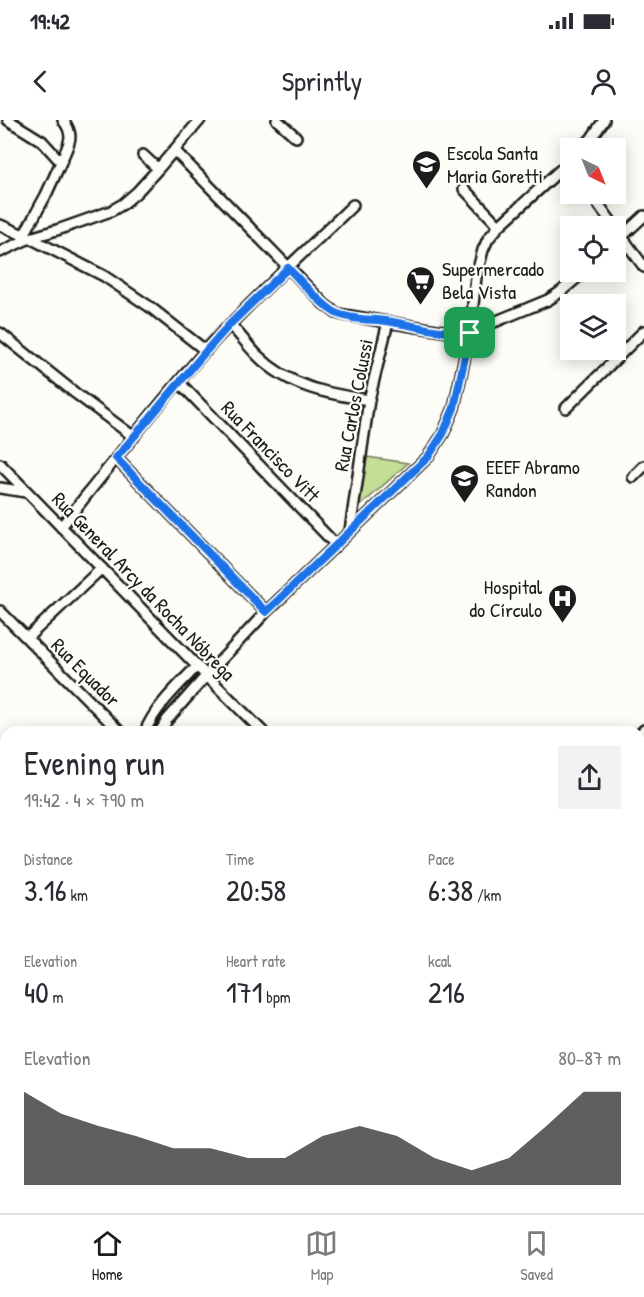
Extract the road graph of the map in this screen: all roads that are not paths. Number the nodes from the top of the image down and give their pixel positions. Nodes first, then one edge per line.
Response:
1 (8, 120) edge
2 (63, 120) edge
3 (200, 120) edge
4 (277, 120) edge
5 (604, 120) edge
6 (296, 138) dead end
7 (592, 138) edge
8 (175, 151) junction
9 (143, 155) dead end
10 (61, 162) junction
11 (158, 169) junction
12 (560, 171) edge
13 (464, 189) dead end
14 (599, 204) edge
15 (353, 205) dead end
16 (608, 216) edge
17 (644, 216) edge
18 (0, 225) edge
19 (499, 226) junction
20 (626, 233) edge
21 (27, 237) junction
22 (626, 240) edge
23 (0, 252) edge
24 (644, 267) edge
25 (288, 268) junction
26 (572, 282) edge
27 (388, 322) junction
28 (230, 324) junction
29 (644, 331) edge
30 (0, 333) edge
31 (470, 333) junction
32 (206, 351) junction
33 (179, 382) junction
34 (369, 400) junction
35 (566, 408) dead end
36 (134, 437) junction
37 (116, 458) junction
38 (0, 464) edge
39 (644, 466) edge
40 (633, 477) dead end
41 (0, 488) edge
42 (26, 492) junction
43 (62, 527) junction
44 (350, 531) junction
45 (336, 545) junction
46 (102, 568) junction
47 (0, 611) edge
48 (266, 612) junction
49 (27, 638) junction
50 (197, 666) junction
51 (206, 676) junction
52 (155, 713) junction
53 (167, 720) junction
54 (114, 726) edge
55 (147, 726) edge
56 (164, 726) edge
57 (257, 726) edge

1 - 10 street
2 - 10 street
3 - 8 street
4 - 6 street
5 - 7 street
8 - 11 street
8 - 25 street
9 - 11 street
10 - 21 street
11 - 21 street
12 - 19 street
13 - 19 street
14 - 16 street
15 - 25 street
17 - 20 street
18 - 21 street
19 - 31 street
21 - 23 street
21 - 32 street
22 - 24 street
25 - 27 street
25 - 28 street
26 - 31 street
27 - 31 street
27 - 34 street, Rua Carlos Colussi
28 - 32 street
28 - 34 street
29 - 35 street
30 - 36 street
31 - 44 street
32 - 33 street
33 - 36 street
33 - 45 street, Rua Francisco Vitt
34 - 44 street, Rua Carlos Colussi
36 - 37 street
37 - 43 street
37 - 48 street
38 - 42 street, Rua General Arcy da Rocha Nóbrega
39 - 40 street
41 - 42 street
42 - 43 street, Rua General Arcy da Rocha Nóbrega
43 - 46 street, Rua General Arcy da Rocha Nóbrega
44 - 45 street
45 - 48 street
46 - 49 street
46 - 50 street, Rua General Arcy da Rocha Nóbrega
47 - 49 street, Rua Equador
48 - 51 street
49 - 54 street, Rua Equador
50 - 51 street, Rua General Arcy da Rocha Nóbrega
50 - 52 street
51 - 53 street
51 - 57 street, Rua General Arcy da Rocha Nóbrega
52 - 53 street
52 - 55 street
53 - 56 street

